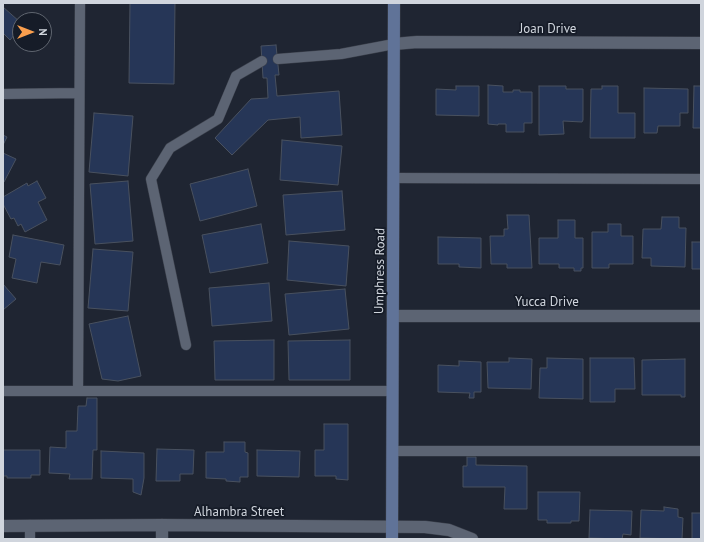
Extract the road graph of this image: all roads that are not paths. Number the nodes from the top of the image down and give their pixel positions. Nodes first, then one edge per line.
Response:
1 (80, 3) edge
2 (394, 3) edge
3 (701, 43) edge
4 (394, 44) junction
5 (278, 58) dead end
6 (262, 61) dead end
7 (79, 93) junction
8 (3, 94) edge
9 (394, 178) junction
10 (701, 179) edge
11 (393, 316) junction
12 (701, 316) edge
13 (186, 345) dead end
14 (3, 391) edge
15 (78, 391) junction
16 (392, 391) junction
17 (392, 451) junction
18 (701, 451) edge
19 (162, 525) junction
20 (3, 526) edge
21 (30, 526) junction
22 (392, 533) edge
23 (30, 539) edge
24 (162, 539) edge
25 (472, 539) edge

1 - 7 lane
2 - 4 street, Umphress Road
3 - 4 street, Joan Drive
4 - 5 lane
4 - 9 street, Umphress Road
6 - 13 lane
7 - 8 lane
7 - 15 lane
9 - 10 lane
9 - 11 street, Umphress Road
11 - 12 street, Yucca Drive
11 - 16 street, Umphress Road
14 - 15 lane
15 - 16 lane
16 - 17 street, Umphress Road
17 - 18 lane
17 - 22 street, Umphress Road
19 - 21 street, Alhambra Street
19 - 22 street, Alhambra Street
19 - 24 street
20 - 21 street, Alhambra Street
21 - 23 lane
22 - 25 street, Alhambra Street

